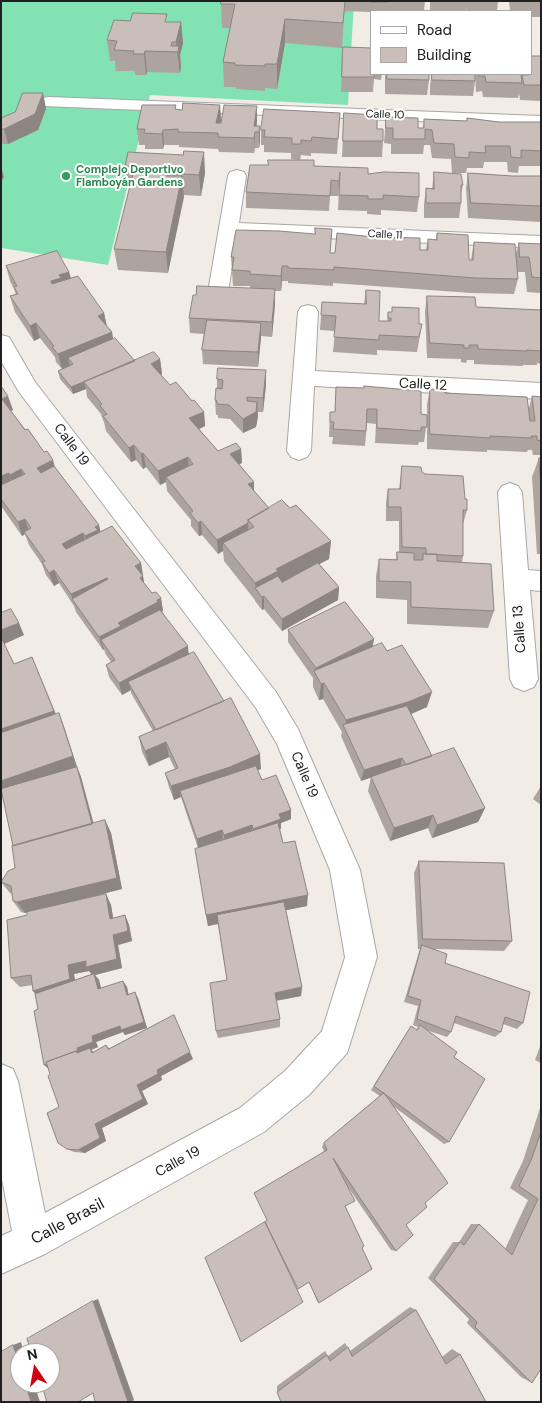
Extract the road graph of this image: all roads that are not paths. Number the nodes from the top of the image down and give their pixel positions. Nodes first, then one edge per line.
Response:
1 (49, 102) dead end
2 (541, 121) edge
3 (237, 176) dead end
4 (228, 228) junction
5 (541, 242) edge
6 (219, 286) edge
7 (308, 312) dead end
8 (1, 342) edge
9 (304, 378) junction
10 (541, 391) edge
11 (299, 451) dead end
12 (510, 492) dead end
13 (516, 579) junction
14 (541, 581) edge
15 (524, 679) dead end
16 (1, 1081) edge
17 (134, 1186) joint
18 (16, 1249) edge

1 - 2 street, Calle 10
3 - 4 street
4 - 5 street, Calle 11
4 - 6 street
7 - 9 street
8 - 17 street, Calle 19
9 - 10 street, Calle 12
9 - 11 street
12 - 13 street, Calle 13
13 - 14 street
13 - 15 street, Calle 13
16 - 18 street
17 - 18 street, Calle Brasil

